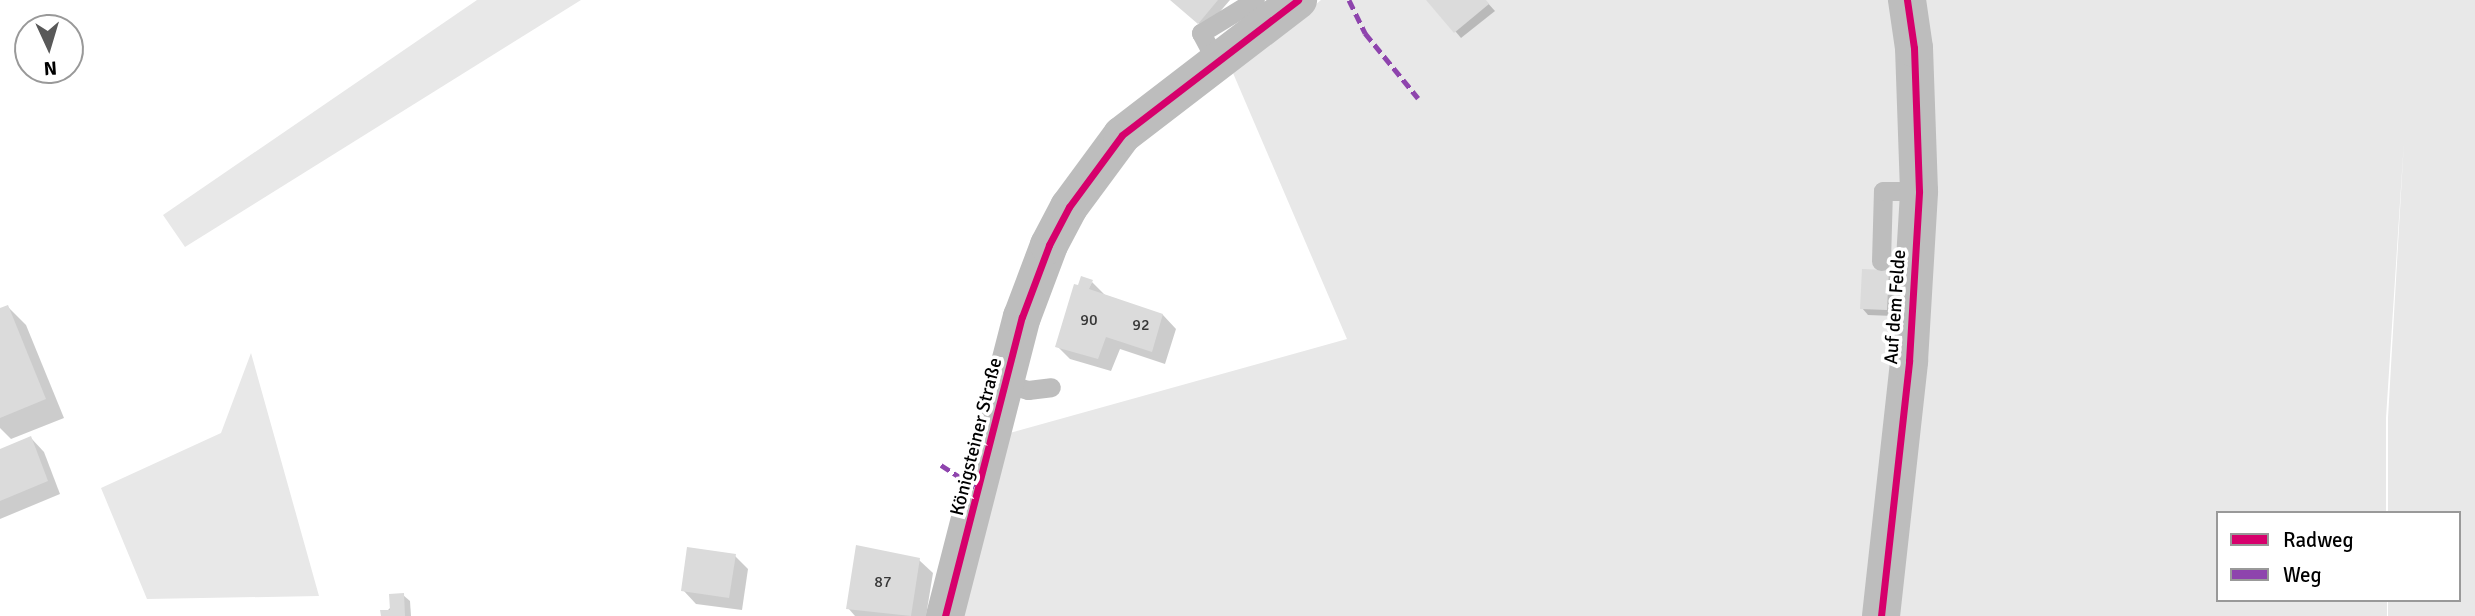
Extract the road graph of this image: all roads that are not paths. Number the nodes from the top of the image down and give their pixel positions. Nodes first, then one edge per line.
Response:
1 (1298, 0) edge
2 (1907, 0) edge
3 (1247, 3) edge
4 (1216, 61) junction
5 (1919, 191) junction
6 (1881, 261) dead end
7 (1007, 384) junction
8 (1051, 387) dead end
9 (945, 616) edge
10 (1881, 616) edge

1 - 4 street, Königsteiner Straße
2 - 5 street, Auf dem Felde
3 - 4 lane
4 - 7 street, Königsteiner Straße
5 - 6 lane
5 - 10 street, Auf dem Felde
7 - 8 lane
7 - 9 street, Königsteiner Straße

